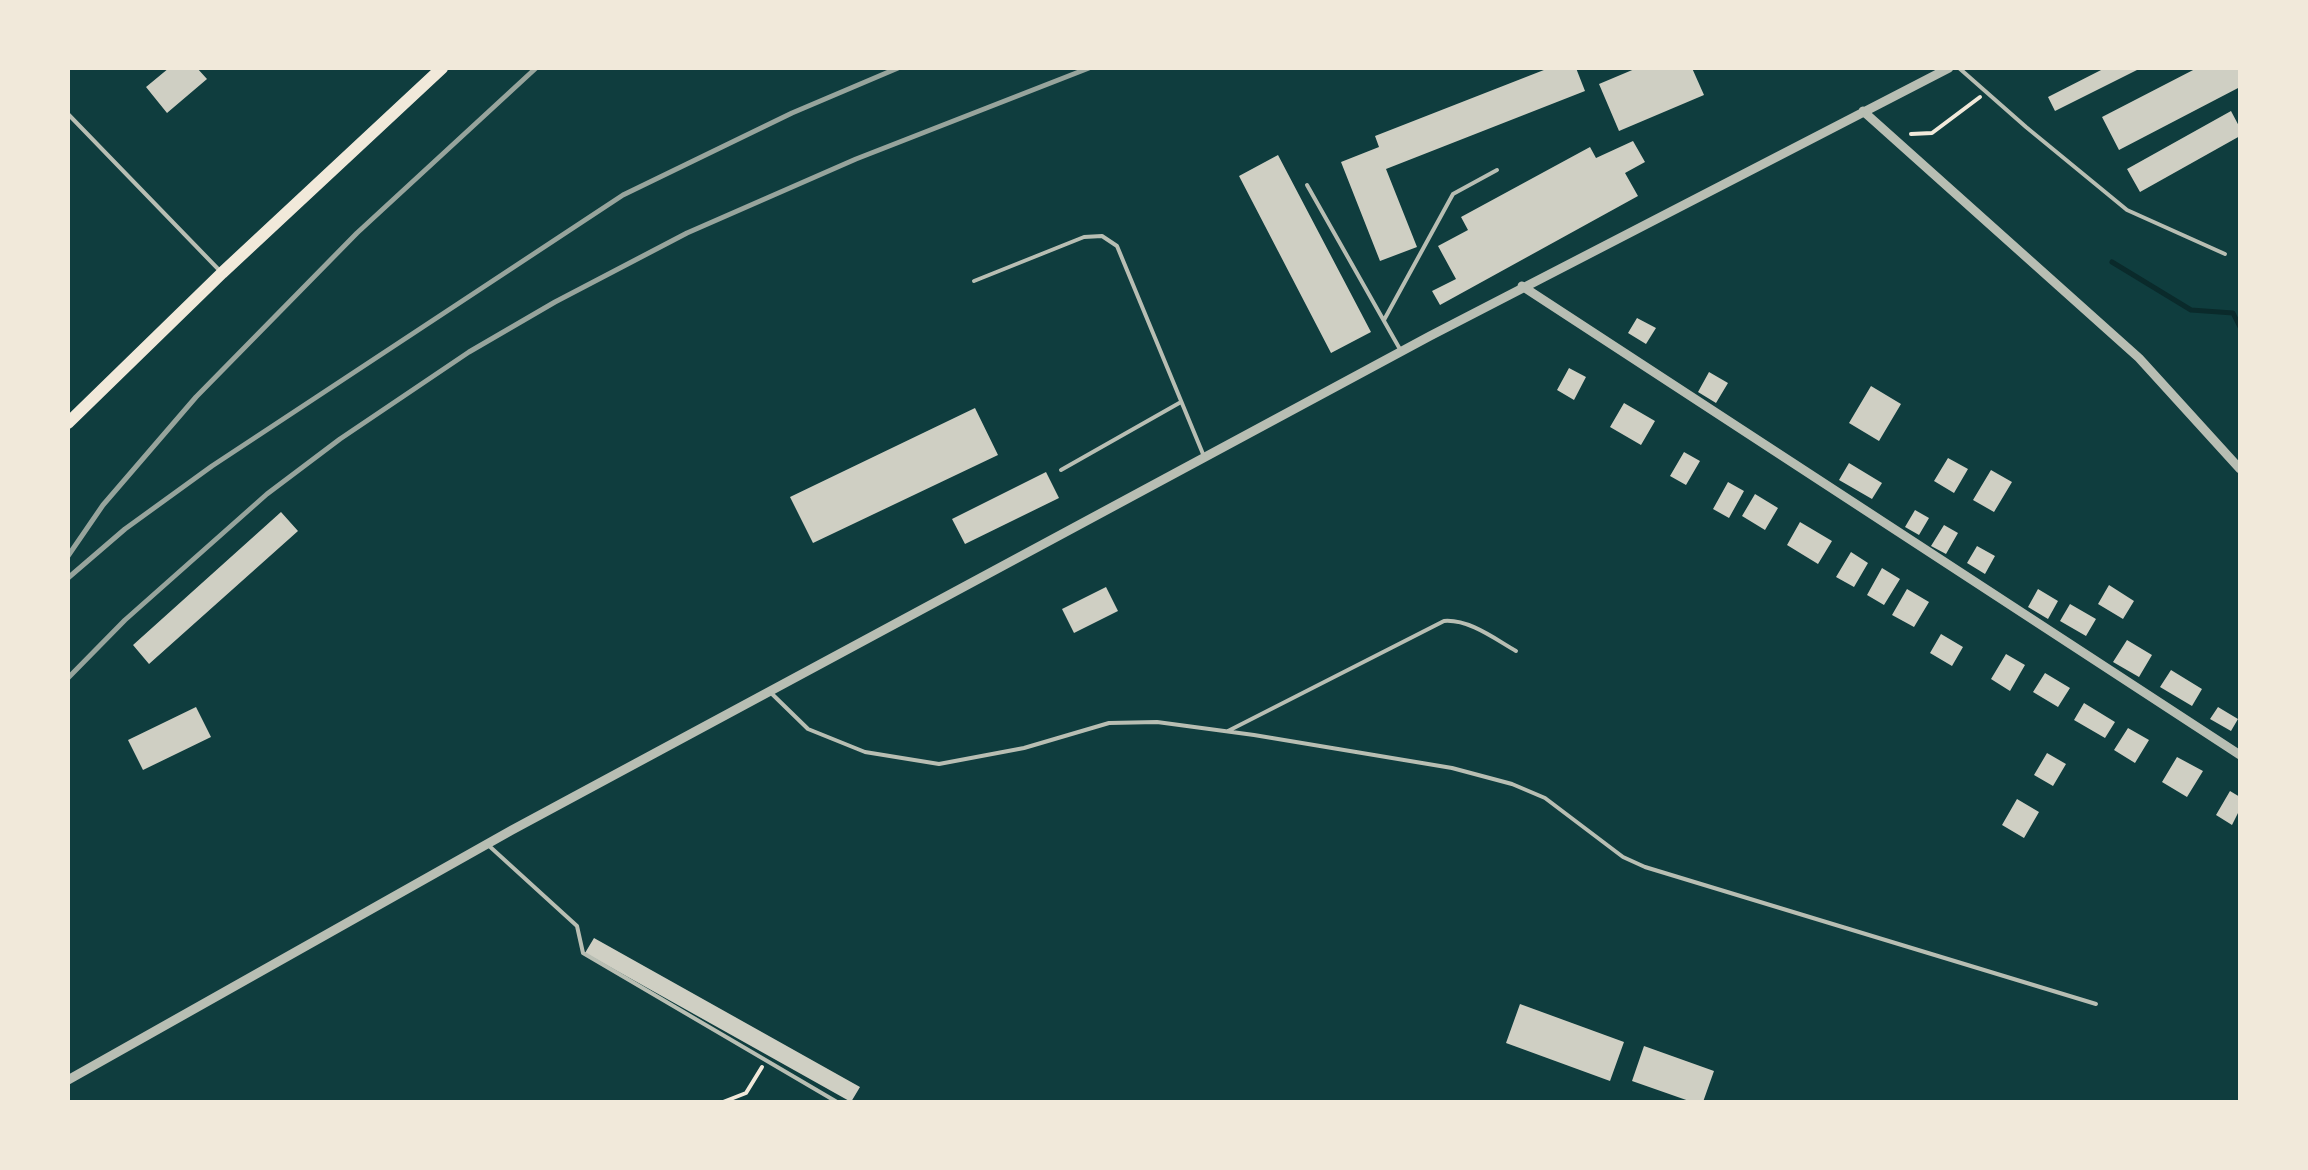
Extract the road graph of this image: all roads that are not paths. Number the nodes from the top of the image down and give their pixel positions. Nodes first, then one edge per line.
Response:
1 (442, 68) edge
2 (1949, 68) edge
3 (1959, 68) edge
4 (1863, 111) junction
5 (68, 114) edge
6 (1497, 170) dead end
7 (1307, 185) dead end
8 (2225, 254) dead end
9 (222, 273) junction
10 (974, 281) dead end
11 (1522, 286) junction
12 (1384, 320) junction
13 (1401, 351) junction
14 (1181, 402) junction
15 (68, 423) edge
16 (1205, 458) junction
17 (2240, 468) edge
18 (1062, 470) dead end
19 (1516, 651) dead end
20 (770, 692) junction
21 (1228, 731) junction
22 (2240, 755) edge
23 (488, 844) junction
24 (2096, 1004) dead end
25 (68, 1080) edge
26 (837, 1102) edge

1 - 9 main road
2 - 4 street
3 - 8 lane
4 - 11 street
4 - 17 street
5 - 9 lane
6 - 12 lane
7 - 12 lane
9 - 15 main road
10 - 14 lane
11 - 13 street
11 - 22 street
12 - 13 lane
13 - 16 street
14 - 16 lane
14 - 18 lane
16 - 20 street
19 - 21 lane
20 - 21 lane
20 - 23 street
21 - 24 lane
23 - 25 street
23 - 26 lane

